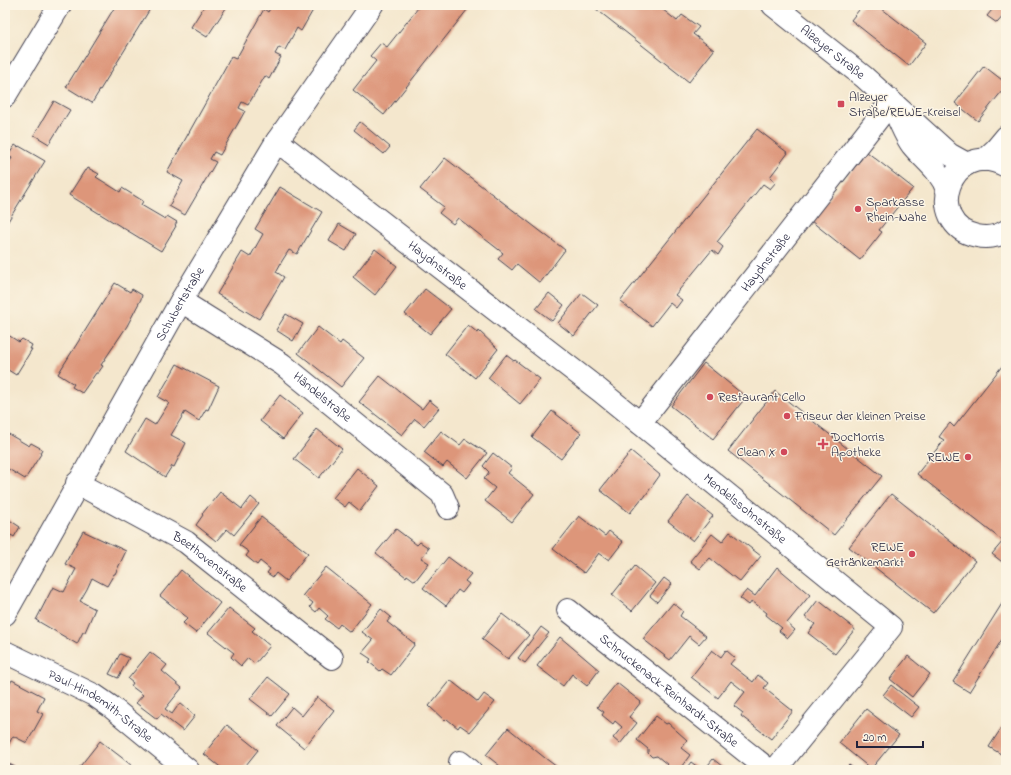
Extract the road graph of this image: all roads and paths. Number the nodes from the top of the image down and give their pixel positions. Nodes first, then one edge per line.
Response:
1 (60, 5) edge
2 (372, 5) edge
3 (773, 5) edge
4 (5, 96) edge
5 (891, 102) junction
6 (1006, 137) edge
7 (276, 141) junction
8 (976, 162) junction
9 (1006, 166) edge
10 (947, 190) junction
11 (1005, 232) edge
12 (181, 301) junction
13 (599, 390) joint
14 (640, 423) junction
15 (78, 483) junction
16 (448, 508) dead end
17 (568, 610) dead end
18 (5, 614) edge
19 (5, 652) edge
20 (332, 658) dead end
21 (188, 770) edge
22 (769, 770) edge
23 (775, 770) edge

1 - 4 street
2 - 7 street, Schubertstraße
3 - 5 street, Alzeyer Straße
5 - 8 street, Alzeyer Straße
5 - 10 street, Alzeyer Straße
5 - 14 street, Haydnstraße
6 - 8 street
7 - 12 street, Schubertstraße
7 - 13 street, Haydnstraße
8 - 9 street, Alzeyer Straße
8 - 10 street
10 - 11 street
12 - 15 street, Schubertstraße
12 - 16 street, Händelstraße
13 - 14 street, Mendelssohnstraße
14 - 23 street, Mendelssohnstraße
15 - 18 street, Schubertstraße
15 - 20 street, Beethovenstraße
17 - 22 street, Schnuckenack-Reinhardt-Straße
19 - 21 street, Paul-Hindemith-Straße

